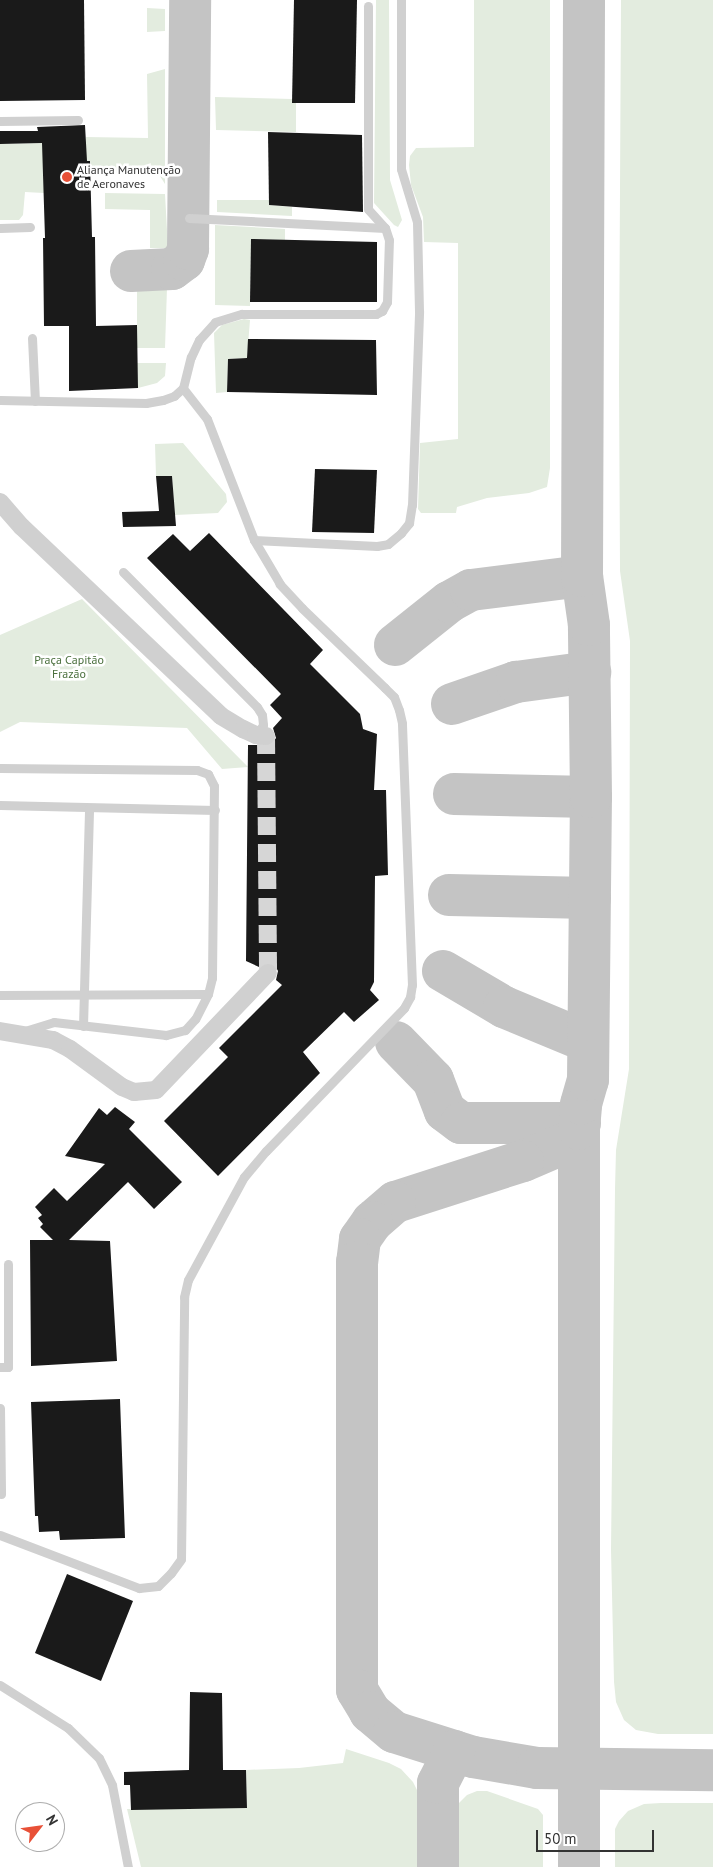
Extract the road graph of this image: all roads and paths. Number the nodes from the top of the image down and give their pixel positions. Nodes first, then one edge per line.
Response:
1 (401, 0) edge
2 (368, 6) dead end
3 (78, 120) dead end
4 (0, 121) edge
5 (189, 218) dead end
6 (30, 227) dead end
7 (0, 228) edge
8 (385, 228) junction
9 (32, 338) dead end
10 (183, 388) junction
11 (0, 400) edge
12 (35, 401) junction
13 (0, 502) edge
14 (0, 518) edge
15 (22, 527) junction
16 (254, 540) junction
17 (123, 572) dead end
18 (261, 735) joint
19 (0, 768) edge
20 (0, 805) edge
21 (88, 808) junction
22 (214, 810) junction
23 (268, 973) tunnel mouth
24 (84, 994) junction
25 (208, 994) junction
26 (0, 995) edge
27 (83, 1026) junction
28 (0, 1031) edge
29 (20, 1033) junction
30 (0, 1043) edge
31 (8, 1264) dead end
32 (0, 1367) edge
33 (0, 1408) edge
34 (1, 1494) dead end
35 (0, 1535) edge
36 (0, 1685) edge
37 (128, 1867) edge

1 - 16 lane
2 - 8 lane
3 - 4 lane
5 - 8 lane
6 - 7 lane
8 - 10 lane
9 - 12 lane
10 - 12 lane
10 - 16 lane
11 - 12 lane
13 - 15 street
14 - 15 street
15 - 18 street
16 - 35 lane
17 - 18 lane
19 - 22 lane
20 - 21 lane
21 - 22 lane
21 - 24 lane
22 - 25 lane
23 - 29 street
24 - 25 lane
24 - 26 lane
24 - 27 lane
25 - 27 lane
27 - 29 lane
28 - 29 street
29 - 30 street
31 - 32 lane
33 - 34 lane
36 - 37 lane

